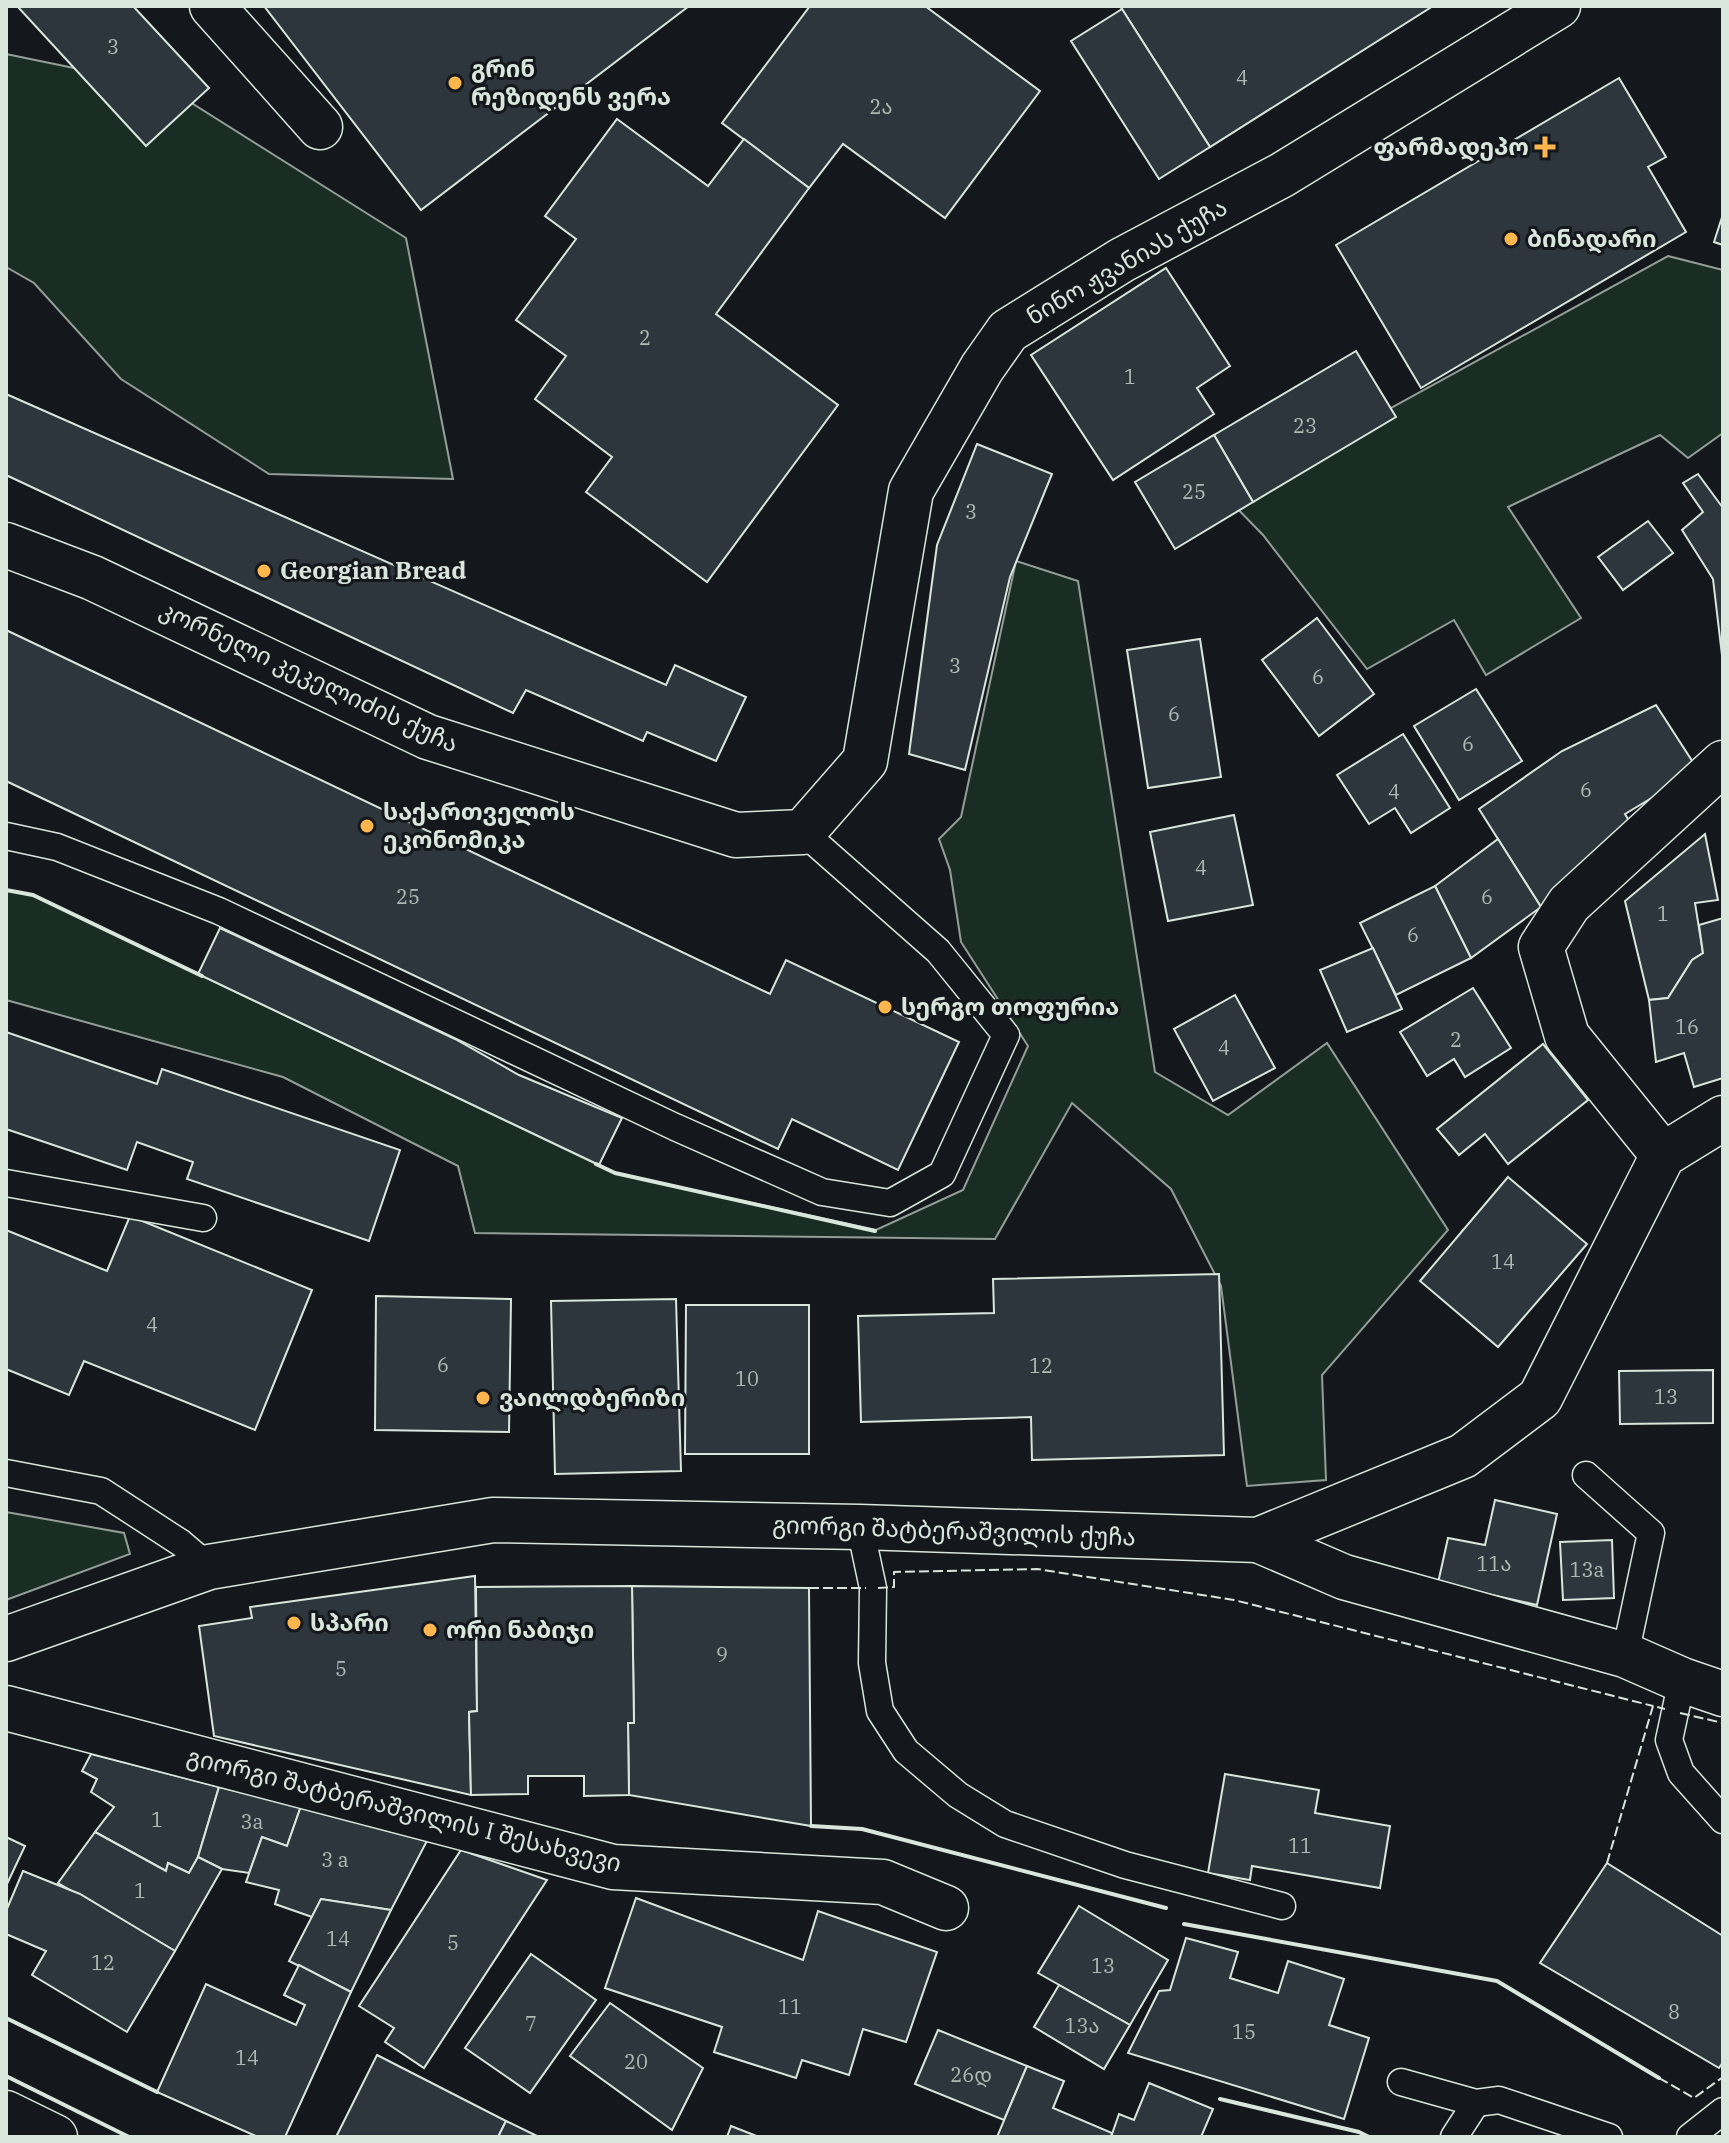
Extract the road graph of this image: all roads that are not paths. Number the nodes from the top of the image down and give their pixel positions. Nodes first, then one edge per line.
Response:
1 (212, 6) edge
2 (1558, 6) edge
3 (320, 127) dead end
4 (6, 545) edge
5 (1723, 763) edge
6 (803, 832) junction
7 (6, 836) edge
8 (1723, 1118) edge
9 (1663, 1155) junction
10 (6, 1183) edge
11 (203, 1218) dead end
12 (6, 1473) edge
13 (1586, 1475) dead end
14 (860, 1527) junction
15 (1258, 1540) junction
16 (209, 1567) junction
17 (6, 1639) edge
18 (1625, 1655) junction
19 (1682, 1680) junction
20 (1723, 1694) edge
21 (6, 1708) edge
22 (1723, 1820) edge
23 (1282, 1906) dead end
24 (946, 1908) dead end
25 (1401, 2082) dead end
26 (1476, 2103) junction
27 (1723, 2111) edge
28 (6, 2113) edge
29 (55, 2137) edge
30 (1454, 2137) edge
31 (1609, 2137) edge
32 (1690, 2137) edge

1 - 3 street
2 - 6 street, ნინო ჟვანიას ქუჩა
4 - 6 street, კორნელი კეკელიძის ქუჩა
5 - 9 street
6 - 7 lane
8 - 9 street
9 - 15 street, გიორგი შატბერაშვილის ქუჩა
10 - 11 lane
12 - 16 lane
13 - 18 lane
14 - 15 street, გიორგი შატბერაშვილის ქუჩა
14 - 16 street, გიორგი შატბერაშვილის ქუჩა
14 - 23 lane
15 - 18 street
16 - 17 street, გიორგი შატბერაშვილის ქუჩა
18 - 19 street
19 - 20 street
19 - 22 lane
21 - 24 street, გიორგი შატბერაშვილის I შესახვევი
25 - 26 lane
26 - 30 lane
26 - 31 lane
27 - 32 lane
28 - 29 street

